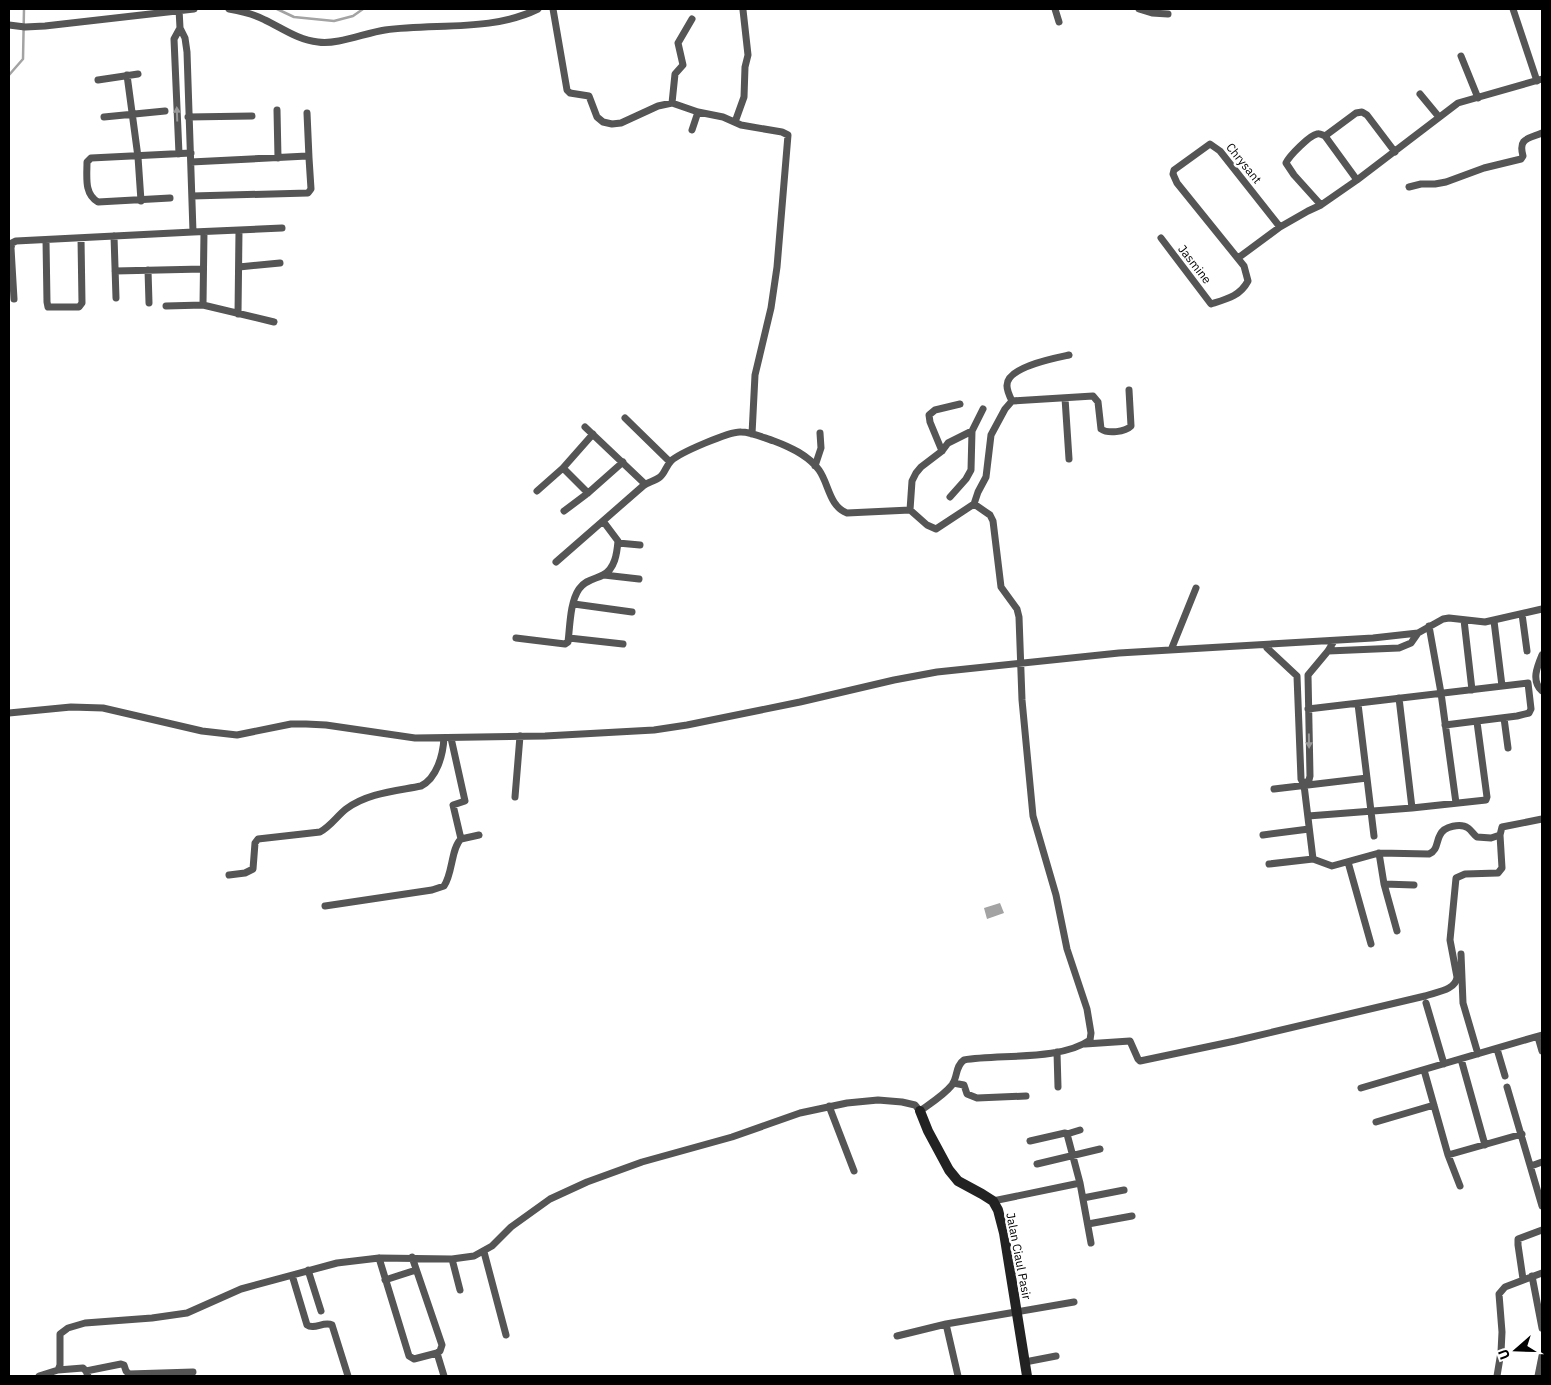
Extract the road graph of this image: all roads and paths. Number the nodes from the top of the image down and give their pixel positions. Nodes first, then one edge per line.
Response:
1 (194, 9) edge
2 (229, 9) edge
3 (538, 9) edge
4 (553, 9) edge
5 (1055, 9) edge
6 (1139, 9) edge
7 (1513, 9) edge
8 (179, 10) edge
9 (743, 10) edge
10 (1168, 14) dead end
11 (692, 19) dead end
12 (1059, 22) dead end
13 (9, 25) edge
14 (180, 28) junction
15 (1461, 56) dead end
16 (138, 74) dead end
17 (176, 74) junction
18 (187, 74) junction
19 (127, 76) junction
20 (98, 80) dead end
21 (1540, 80) edge
22 (1420, 94) dead end
23 (1478, 98) junction
24 (672, 103) junction
25 (277, 110) dead end
26 (165, 111) dead end
27 (698, 112) junction
28 (307, 113) dead end
29 (133, 115) junction
30 (252, 116) dead end
31 (104, 117) dead end
32 (188, 117) junction
33 (1439, 117) junction
34 (735, 122) junction
35 (692, 130) dead end
36 (1542, 133) edge
37 (1325, 136) junction
38 (1395, 152) junction
39 (191, 153) junction
40 (178, 154) junction
41 (138, 157) junction
42 (278, 158) junction
43 (309, 158) junction
44 (191, 162) junction
45 (1357, 180) junction
46 (1409, 188) dead end
47 (192, 196) junction
48 (170, 198) dead end
49 (141, 201) junction
50 (1321, 205) junction
51 (1280, 227) junction
52 (282, 228) dead end
53 (239, 230) junction
54 (193, 232) junction
55 (204, 232) junction
56 (114, 236) junction
57 (80, 238) junction
58 (1161, 238) dead end
59 (46, 240) junction
60 (1238, 258) junction
61 (280, 263) dead end
62 (239, 267) junction
63 (203, 269) junction
64 (148, 270) junction
65 (115, 271) junction
66 (116, 298) dead end
67 (14, 299) dead end
68 (149, 303) dead end
69 (203, 305) junction
70 (166, 306) dead end
71 (238, 314) junction
72 (274, 322) dead end
73 (1069, 355) dead end
74 (1129, 390) dead end
75 (1065, 398) junction
76 (1012, 402) junction
77 (960, 404) dead end
78 (983, 410) dead end
79 (625, 418) dead end
80 (585, 427) dead end
81 (972, 431) junction
82 (593, 434) junction
83 (752, 434) junction
84 (820, 434) dead end
85 (942, 451) junction
86 (1069, 459) dead end
87 (623, 462) junction
88 (670, 462) junction
89 (815, 466) junction
90 (563, 468) junction
91 (645, 484) junction
92 (537, 491) dead end
93 (588, 493) junction
94 (950, 497) dead end
95 (974, 504) junction
96 (910, 510) junction
97 (564, 511) dead end
98 (603, 522) junction
99 (618, 543) junction
100 (640, 545) dead end
101 (556, 562) dead end
102 (604, 575) junction
103 (638, 579) dead end
104 (1196, 588) dead end
105 (574, 604) junction
106 (1542, 609) edge
107 (632, 612) dead end
108 (1522, 614) junction
109 (1464, 620) junction
110 (1494, 621) junction
111 (1430, 626) junction
112 (1418, 633) junction
113 (516, 638) dead end
114 (569, 638) junction
115 (1334, 641) junction
116 (623, 644) dead end
117 (1267, 648) dead end
118 (1171, 650) junction
119 (1328, 651) junction
120 (1527, 652) dead end
121 (1542, 655) edge
122 (1020, 663) junction
123 (1308, 675) junction
124 (1297, 676) junction
125 (1502, 686) junction
126 (1472, 690) junction
127 (1542, 691) edge
128 (1441, 694) junction
129 (1400, 698) junction
130 (1358, 704) junction
131 (1308, 710) junction
132 (9, 713) edge
133 (1504, 718) junction
134 (1477, 722) junction
135 (1445, 725) junction
136 (520, 736) junction
137 (448, 738) junction
138 (1508, 748) dead end
139 (1367, 778) junction
140 (1304, 785) junction
141 (1274, 789) dead end
142 (515, 797) dead end
143 (1456, 804) junction
144 (1412, 808) junction
145 (1371, 812) junction
146 (1308, 816) junction
147 (1542, 819) edge
148 (1310, 829) junction
149 (479, 835) dead end
150 (1263, 835) dead end
151 (1500, 835) junction
152 (1374, 836) dead end
153 (461, 839) junction
154 (1379, 853) junction
155 (1316, 860) junction
156 (1348, 862) junction
157 (1269, 864) dead end
158 (229, 875) dead end
159 (1384, 884) junction
160 (1414, 885) dead end
161 (326, 906) dead end
162 (1396, 931) dead end
163 (1371, 944) dead end
164 (1462, 954) dead end
165 (1426, 1003) dead end
166 (1540, 1036) edge
167 (1085, 1044) junction
168 (1497, 1049) junction
169 (1542, 1051) edge
170 (1057, 1052) junction
171 (1478, 1054) junction
172 (1461, 1059) junction
173 (1444, 1064) junction
174 (1424, 1070) junction
175 (1505, 1076) dead end
176 (953, 1084) junction
177 (1058, 1087) dead end
178 (1508, 1087) dead end
179 (1361, 1088) dead end
180 (1026, 1096) dead end
181 (1434, 1105) junction
182 (829, 1106) junction
183 (920, 1111) junction
184 (1376, 1122) dead end
185 (1080, 1130) dead end
186 (1067, 1134) junction
187 (1522, 1134) junction
188 (1030, 1141) dead end
189 (1485, 1145) junction
190 (1100, 1149) dead end
191 (1073, 1155) junction
192 (1448, 1155) junction
193 (1542, 1162) edge
194 (1037, 1164) dead end
195 (1531, 1166) junction
196 (854, 1171) dead end
197 (1080, 1182) junction
198 (1460, 1186) dead end
199 (1124, 1190) dead end
200 (1083, 1198) junction
201 (993, 1201) junction
202 (1542, 1206) edge
203 (1132, 1216) dead end
204 (1088, 1224) junction
205 (1542, 1230) edge
206 (1091, 1242) dead end
207 (484, 1252) junction
208 (379, 1258) junction
209 (412, 1258) junction
210 (452, 1259) junction
211 (308, 1270) junction
212 (416, 1270) junction
213 (1542, 1273) edge
214 (292, 1275) junction
215 (1532, 1276) junction
216 (386, 1280) junction
217 (1523, 1280) junction
218 (460, 1290) dead end
219 (1074, 1302) dead end
220 (321, 1310) dead end
221 (1017, 1312) junction
222 (1541, 1313) edge
223 (946, 1324) junction
224 (1542, 1328) edge
225 (506, 1335) dead end
226 (897, 1336) dead end
227 (437, 1353) junction
228 (1056, 1356) dead end
229 (1542, 1356) edge
230 (1025, 1362) junction
231 (58, 1370) junction
232 (192, 1372) dead end
233 (87, 1374) edge
234 (39, 1376) edge
235 (348, 1376) edge
236 (444, 1376) edge
237 (958, 1376) edge
238 (1027, 1376) edge
239 (1497, 1376) edge
240 (1538, 1376) edge

1 - 8 street
2 - 3 street
4 - 24 street
5 - 12 street
6 - 10 street
7 - 21 street
8 - 13 street
8 - 14 street
9 - 34 street
11 - 24 street
14 - 17 street
14 - 18 street
15 - 23 street
16 - 19 street
17 - 18 street
40 -> 17 street
18 - 32 street
19 - 20 street
19 - 29 street
21 - 23 street
22 - 33 street
23 - 33 street
24 - 27 street
25 - 42 street
26 - 29 street
27 - 34 street
27 - 35 street
28 - 43 street
29 - 31 street
29 - 41 street
30 - 32 street
32 - 39 street
33 - 38 street
34 - 83 street
36 - 46 street
37 - 38 street
37 - 45 street
37 - 50 street
38 - 45 street
39 - 40 street
39 - 44 street
40 - 41 street
41 - 49 street
41 - 49 street
42 - 43 street
42 - 44 street
43 - 47 street
44 - 47 street
45 - 50 street
47 - 54 street
48 - 49 street
50 - 51 street
51 - 60 street
51 - 60 street, Chrysant
52 - 53 street
53 - 55 street
53 - 62 street
54 - 55 street
54 - 56 street
55 - 63 street
56 - 57 street
56 - 65 street
57 - 59 street
57 - 59 street
58 - 60 street, Jasmine
59 - 67 street
61 - 62 street
62 - 71 street
63 - 64 street
63 - 69 street
64 - 65 street
64 - 68 street
65 - 66 street
69 - 70 street
69 - 71 street
71 - 72 street
73 - 76 street
74 - 75 street
75 - 76 street
75 - 86 street
76 - 95 street
77 - 85 street
78 - 81 street
79 - 88 street
80 - 82 street
81 - 85 street
81 - 94 street
82 - 87 street
82 - 90 street
83 - 88 street
83 - 89 street
84 - 89 street
85 - 96 street
87 - 91 street
87 - 93 street
88 - 91 street
89 - 96 street
90 - 92 street
90 - 93 street
91 - 98 street
93 - 97 street
95 - 96 street
95 - 122 street
98 - 99 street
98 - 101 street
99 - 100 street
99 - 102 street
102 - 103 street
102 - 105 street
104 - 118 street
105 - 107 street
105 - 114 street
106 - 108 street
108 - 110 street
108 - 120 street
109 - 110 street
109 - 111 street
109 - 126 street
110 - 125 street
111 - 112 street
111 - 128 street
112 - 115 street
112 - 119 street
113 - 114 street
114 - 116 street
115 - 118 street
115 - 119 street
117 - 124 street
118 - 122 street
119 - 123 street
121 - 127 street
122 - 136 street
122 - 167 street
123 - 124 street
123 - 131 street
124 - 140 street
125 - 126 street
125 - 133 street
126 - 128 street
128 - 129 street
128 - 135 street
129 - 130 street
129 - 144 street
130 - 131 street
130 - 139 street
131 -> 140 street
132 - 137 street
133 - 134 street
133 - 138 street
134 - 135 street
134 - 143 street
135 - 143 street
136 - 137 street
136 - 142 street
137 - 153 street
137 - 158 street
139 - 140 street
139 - 145 street
140 - 141 street
140 - 146 street
143 - 144 street
144 - 145 street
145 - 146 street
145 - 152 street
146 - 148 street
147 - 151 street
148 - 150 street
148 - 155 street
149 - 153 street
151 - 154 street
151 - 167 street
153 - 161 street
154 - 156 street
154 - 159 street
155 - 156 street
155 - 157 street
156 - 163 street
159 - 160 street
159 - 162 street
164 - 171 street
165 - 173 street
166 - 168 street
166 - 169 street
167 - 170 street
168 - 171 street
168 - 175 street
170 - 176 street
170 - 177 street
171 - 172 street
172 - 173 street
172 - 189 street
173 - 174 street
174 - 179 street
174 - 181 street
176 - 180 street
176 - 183 street
178 - 187 street
181 - 184 street
181 - 192 street
182 - 183 street
182 - 196 street
182 - 207 street
183 - 201 street, Jalan Ciaul Pasir
185 - 186 street
186 - 188 street
186 - 191 street
187 - 189 street
187 - 195 street
189 - 192 street
190 - 191 street
191 - 194 street
191 - 197 street
192 - 198 street
193 - 195 street
195 - 202 street
197 - 200 street
197 - 201 street
199 - 200 street
200 - 204 street
201 - 221 street, Jalan Ciaul Pasir
203 - 204 street
204 - 206 street
205 - 217 street
207 - 210 street
207 - 225 street
208 - 209 street
208 - 211 street
208 - 216 street
209 - 210 street
209 - 212 street
210 - 218 street
211 - 214 street
211 - 220 street
212 - 216 street
212 - 227 street
213 - 215 street
214 - 231 street
214 - 235 street
215 - 217 street
215 - 222 street
216 - 227 street
217 - 239 street
219 - 221 street
221 - 223 street
221 - 230 street, Jalan Ciaul Pasir
222 - 224 street
223 - 226 street
223 - 237 street
227 - 236 street
228 - 230 street
229 - 240 street
230 - 238 street, Jalan Ciaul Pasir
231 - 233 street
231 - 234 street
232 - 233 street

